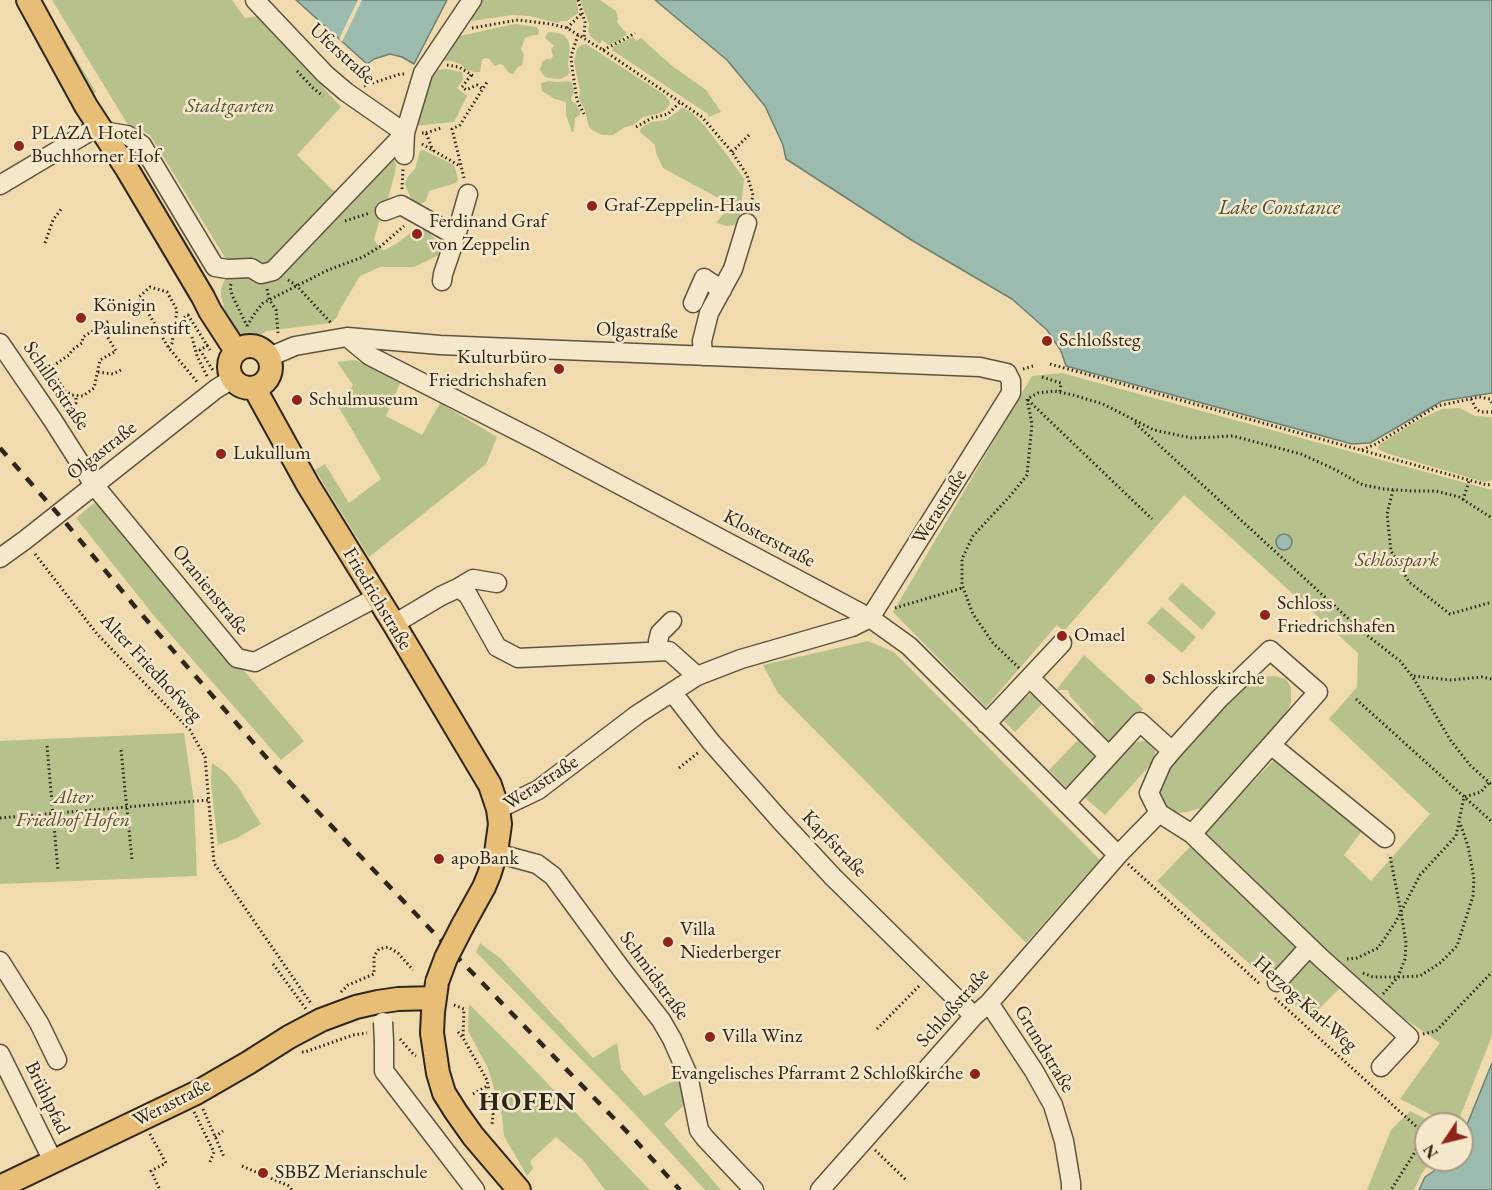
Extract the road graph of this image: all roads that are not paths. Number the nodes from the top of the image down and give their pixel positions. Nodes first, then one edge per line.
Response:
1 (28, 0) edge
2 (255, 0) edge
3 (472, 0) edge
4 (101, 128) junction
5 (405, 133) junction
6 (404, 163) road end
7 (0, 185) edge
8 (467, 190) road end
9 (396, 202) road end
10 (747, 223) road end
11 (456, 236) junction
12 (215, 267) junction
13 (442, 281) dead end
14 (722, 290) junction
15 (203, 297) junction
16 (693, 303) dead end
17 (347, 337) junction
18 (0, 343) edge
19 (236, 351) junction
20 (703, 356) junction
21 (269, 357) junction
22 (1007, 373) joint
23 (222, 375) junction
24 (255, 388) junction
25 (94, 485) junction
26 (0, 540) edge
27 (28, 545) junction
28 (0, 558) edge
29 (497, 583) dead end
30 (458, 588) junction
31 (372, 599) junction
32 (870, 618) junction
33 (672, 621) dead end
34 (394, 624) junction
35 (1062, 643) dead end
36 (660, 651) junction
37 (697, 676) junction
38 (1030, 678) junction
39 (672, 692) junction
40 (986, 724) junction
41 (1271, 745) junction
42 (1172, 751) junction
43 (1109, 756) junction
44 (1066, 803) junction
45 (498, 810) junction
46 (1159, 813) junction
47 (1192, 834) junction
48 (1385, 838) road end
49 (496, 853) junction
50 (1118, 855) junction
51 (1315, 953) junction
52 (0, 961) edge
53 (1271, 988) road end
54 (442, 995) junction
55 (989, 1003) junction
56 (380, 1012) junction
57 (974, 1017) junction
58 (0, 1054) edge
59 (57, 1060) dead end
60 (1381, 1067) dead end
61 (53, 1161) junction
62 (0, 1187) edge
63 (475, 1190) edge
64 (519, 1190) edge
65 (754, 1190) edge
66 (820, 1190) edge
67 (1071, 1190) edge

1 - 4 main road
2 - 5 street, Uferstraße
3 - 5 street
4 - 7 street
4 - 12 street
4 - 15 main road
5 - 6 street
5 - 12 street
8 - 11 street
9 - 11 street
10 - 14 street
11 - 13 street
12 - 15 street
14 - 16 street
14 - 20 street
15 - 19 main road
17 - 20 street, Olgastraße
17 - 21 street, Olgastraße
17 - 32 street, Klosterstraße
18 - 25 street, Schillerstraße
19 - 21 main road
19 - 23 main road
20 - 22 street, Olgastraße
21 - 24 main road
22 - 32 street, Werastraße
23 - 24 main road
23 - 25 street, Olgastraße
24 - 31 main road, Friedrichstraße
25 - 27 street, Olgastraße
25 - 31 street, Oranienstraße
26 - 27 street
27 - 28 street, Olgastraße
29 - 30 street
30 - 34 street
30 - 36 street
31 - 34 main road, Friedrichstraße
32 - 37 street, Werastraße
32 - 40 street, Klosterstraße
33 - 36 street
34 - 45 main road, Friedrichstraße
35 - 38 street
36 - 37 street
37 - 39 street, Werastraße
38 - 40 street
38 - 43 street
39 - 45 street, Werastraße
39 - 57 street, Kapfstraße
40 - 44 street, Klosterstraße
41 - 42 street
41 - 47 street
41 - 48 street
42 - 43 street
42 - 46 street
43 - 44 street
44 - 50 street, Klosterstraße
45 - 49 main road, Werastraße
46 - 47 street
46 - 50 street, Schloßstraße
47 - 51 street
49 - 54 main road, Werastraße, bridge
49 - 65 street, Schmidstraße
50 - 55 street, Schloßstraße
51 - 53 street
51 - 60 street
52 - 59 street
54 - 56 main road, Werastraße
54 - 64 main road
55 - 57 street, Schloßstraße
55 - 67 street, Grundstraße
56 - 61 main road, Werastraße
56 - 63 street, bridge
57 - 66 street, Schloßstraße
58 - 61 street, Brühlpfad
61 - 62 main road, Werastraße

